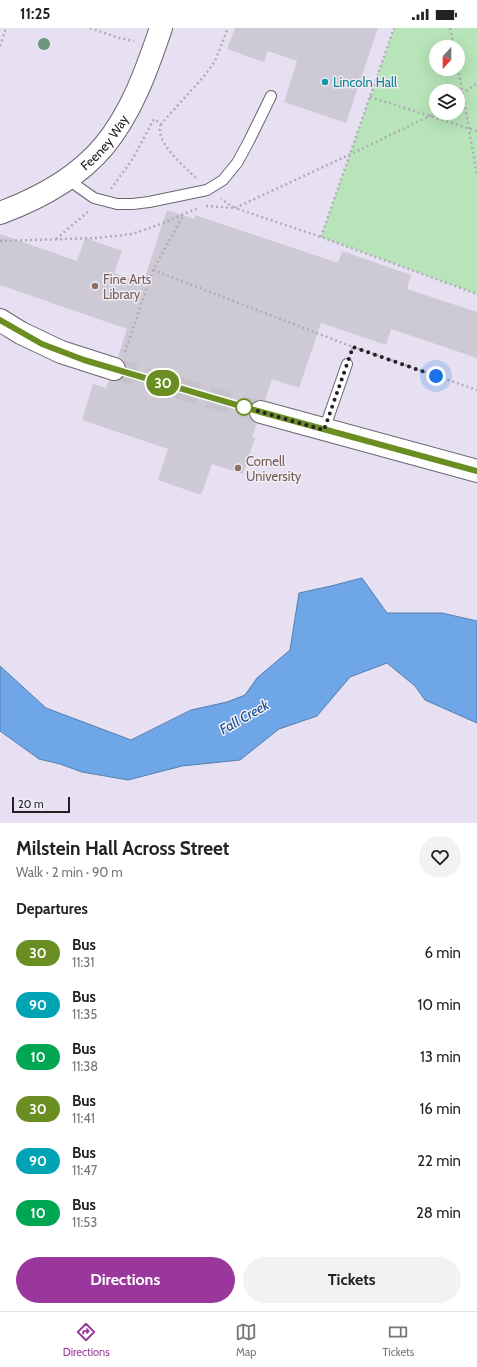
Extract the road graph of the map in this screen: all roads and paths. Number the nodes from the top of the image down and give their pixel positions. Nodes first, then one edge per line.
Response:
1 (6, 28) edge
2 (90, 28) edge
3 (161, 28) edge
4 (228, 28) edge
5 (394, 28) edge
6 (450, 28) edge
7 (119, 38) dead end
8 (453, 40) edge
9 (0, 46) edge
10 (477, 83) edge
11 (465, 92) edge
12 (271, 96) dead end
13 (370, 97) junction
14 (465, 105) edge
15 (429, 115) edge
16 (429, 117) edge
17 (444, 120) edge
18 (162, 124) junction
19 (469, 128) junction
20 (477, 131) edge
21 (349, 155) junction
22 (477, 174) edge
23 (67, 179) junction
24 (197, 179) dead end
25 (110, 189) dead end
26 (219, 197) dead end
27 (235, 208) junction
28 (90, 210) dead end
29 (0, 213) edge
30 (183, 216) junction
31 (321, 237) junction
32 (55, 239) junction
33 (0, 241) edge
34 (153, 270) junction
35 (477, 294) edge
36 (0, 320) edge
37 (353, 347) junction
38 (119, 362) joint
39 (347, 364) joint
40 (477, 390) edge
41 (261, 412) tunnel mouth
42 (324, 430) junction
43 (477, 471) edge

1 - 9 path
2 - 7 path
3 - 23 street, Feeney Way
4 - 18 path
5 - 13 path
6 - 8 path
10 - 11 path
12 - 23 lane
13 - 15 path
13 - 21 path
14 - 19 path
16 - 21 path
17 - 19 path
18 - 24 path
18 - 25 path
19 - 20 path
19 - 22 path
21 - 27 path
21 - 31 path
23 - 29 street, Feeney Way
26 - 27 path
27 - 30 path
27 - 31 path
28 - 32 path
30 - 32 path
30 - 34 path
31 - 35 path
32 - 33 path
34 - 37 path
34 - 38 path
36 - 38 street
37 - 39 path
37 - 40 path
39 - 42 lane
41 - 42 street
42 - 43 street

